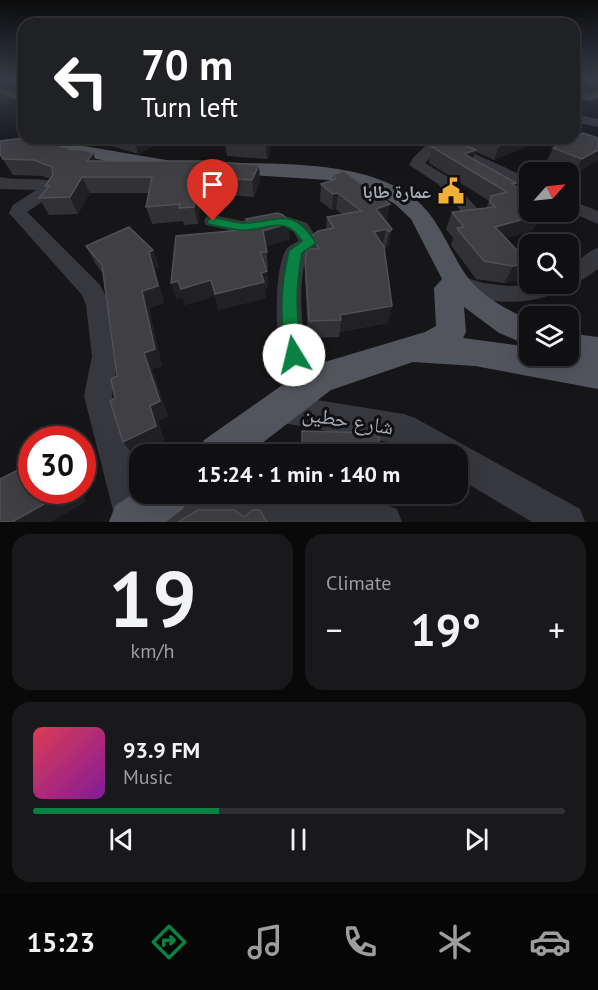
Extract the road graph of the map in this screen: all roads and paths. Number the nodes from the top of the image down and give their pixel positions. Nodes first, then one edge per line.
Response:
1 (580, 119) edge
2 (598, 123) edge
3 (429, 144) edge
4 (443, 144) edge
5 (0, 153) edge
6 (519, 181) edge
7 (0, 182) edge
8 (579, 210) edge
9 (474, 215) edge
10 (598, 219) edge
11 (213, 221) dead end
12 (598, 255) edge
13 (579, 272) edge
14 (457, 283) junction
15 (520, 294) edge
16 (519, 328) edge
17 (579, 348) edge
18 (413, 349) junction
19 (598, 351) edge
20 (598, 374) edge
21 (289, 400) junction
22 (231, 444) edge
23 (430, 444) edge
24 (468, 466) edge
25 (155, 504) edge
26 (132, 521) edge
27 (184, 522) edge
28 (384, 522) edge
29 (567, 522) edge

1 - 2 street
3 - 9 street
4 - 6 street
5 - 14 main road
7 - 26 street
8 - 10 street
11 - 21 street
12 - 13 street
14 - 15 street
14 - 16 main road
14 - 18 main road
17 - 19 main road
18 - 20 main road
18 - 21 main road
21 - 22 main road
21 - 23 street, شارع حطين
24 - 29 street
25 - 26 main road
27 - 28 street

